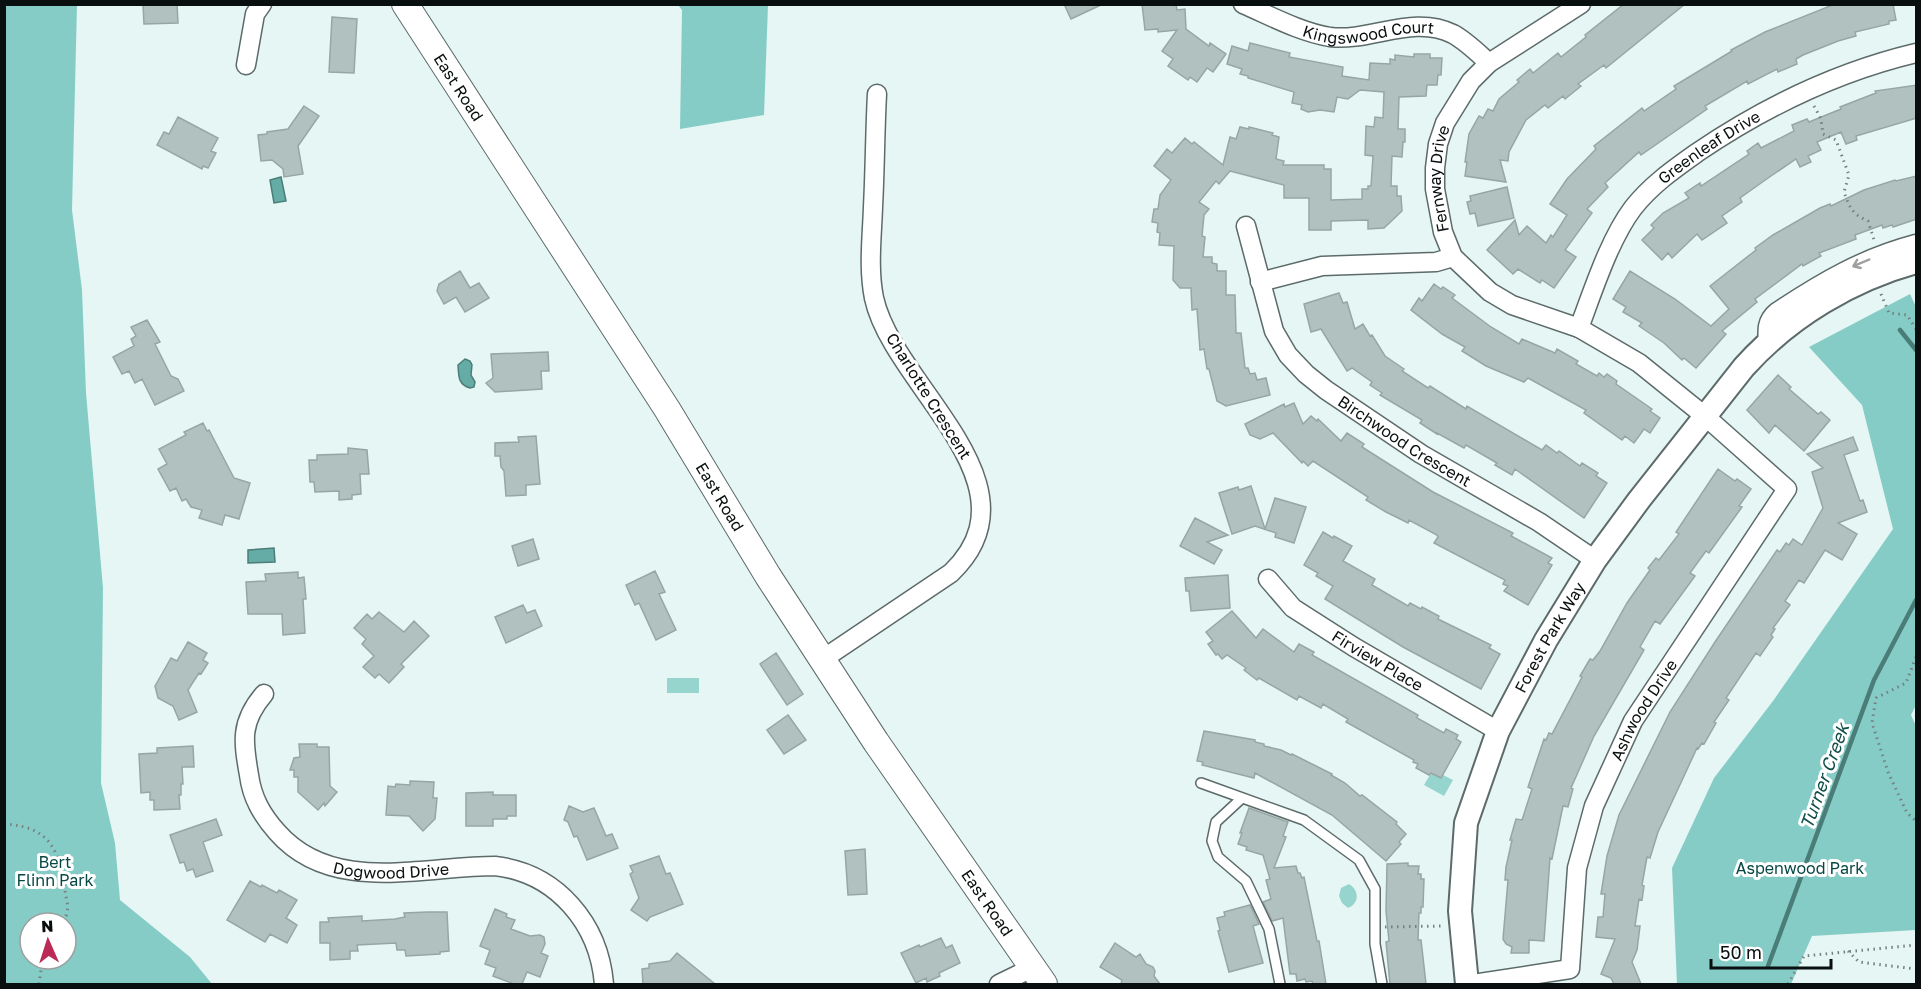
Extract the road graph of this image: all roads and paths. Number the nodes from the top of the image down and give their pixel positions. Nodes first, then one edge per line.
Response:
1 (262, 4) edge
2 (405, 4) edge
3 (1243, 4) edge
4 (1581, 4) edge
5 (1917, 53) edge
6 (1489, 63) junction
7 (246, 65) dead end
8 (877, 93) dead end
9 (1812, 102) dead end
10 (1246, 226) dead end
11 (1917, 244) edge
12 (1876, 247) dead end
13 (1453, 257) junction
14 (1917, 262) edge
15 (1260, 282) junction
16 (1880, 293) dead end
17 (1578, 328) junction
18 (1917, 329) edge
19 (1768, 343) junction
20 (1706, 417) junction
21 (1595, 560) junction
22 (1268, 579) dead end
23 (1917, 657) edge
24 (823, 659) junction
25 (264, 694) dead end
26 (1498, 731) junction
27 (1201, 783) dead end
28 (1242, 798) junction
29 (1917, 821) edge
30 (4, 824) edge
31 (67, 911) edge
32 (1446, 926) dead end
33 (1375, 927) junction
34 (1917, 945) edge
35 (1848, 951) junction
36 (1917, 969) edge
37 (1038, 976) edge
38 (604, 984) edge
39 (999, 984) edge
40 (1280, 984) edge
41 (1382, 984) edge
42 (1467, 984) edge
43 (1473, 984) edge
44 (1788, 984) edge

1 - 7 street
2 - 24 main road, East Road
3 - 6 street, Kingswood Court
4 - 6 street, Fernway Drive
5 - 17 street, Greenleaf Drive
6 - 13 street, Fernway Drive
8 - 24 street, Charlotte Crescent
9 - 12 path
10 - 15 street, Birchwood Crescent
11 -> 19 street
13 - 15 street
13 - 17 street, Fernway Drive
14 - 19 street, Forest Park Way
15 - 21 street, Birchwood Crescent
16 - 18 path
17 - 20 street, Fernway Drive
19 - 20 street, Forest Park Way
20 - 21 street, Forest Park Way
20 - 43 street, Ashwood Drive
21 - 26 street, Forest Park Way
22 - 26 street, Firview Place
23 - 29 path
24 - 37 main road, East Road
25 - 38 street, Dogwood Drive
26 - 42 street, Forest Park Way
27 - 28 lane
28 - 33 lane
28 - 40 lane
30 - 31 path
32 - 33 path
33 - 41 lane
34 - 35 path
35 - 36 path
35 - 44 path
37 - 39 street

